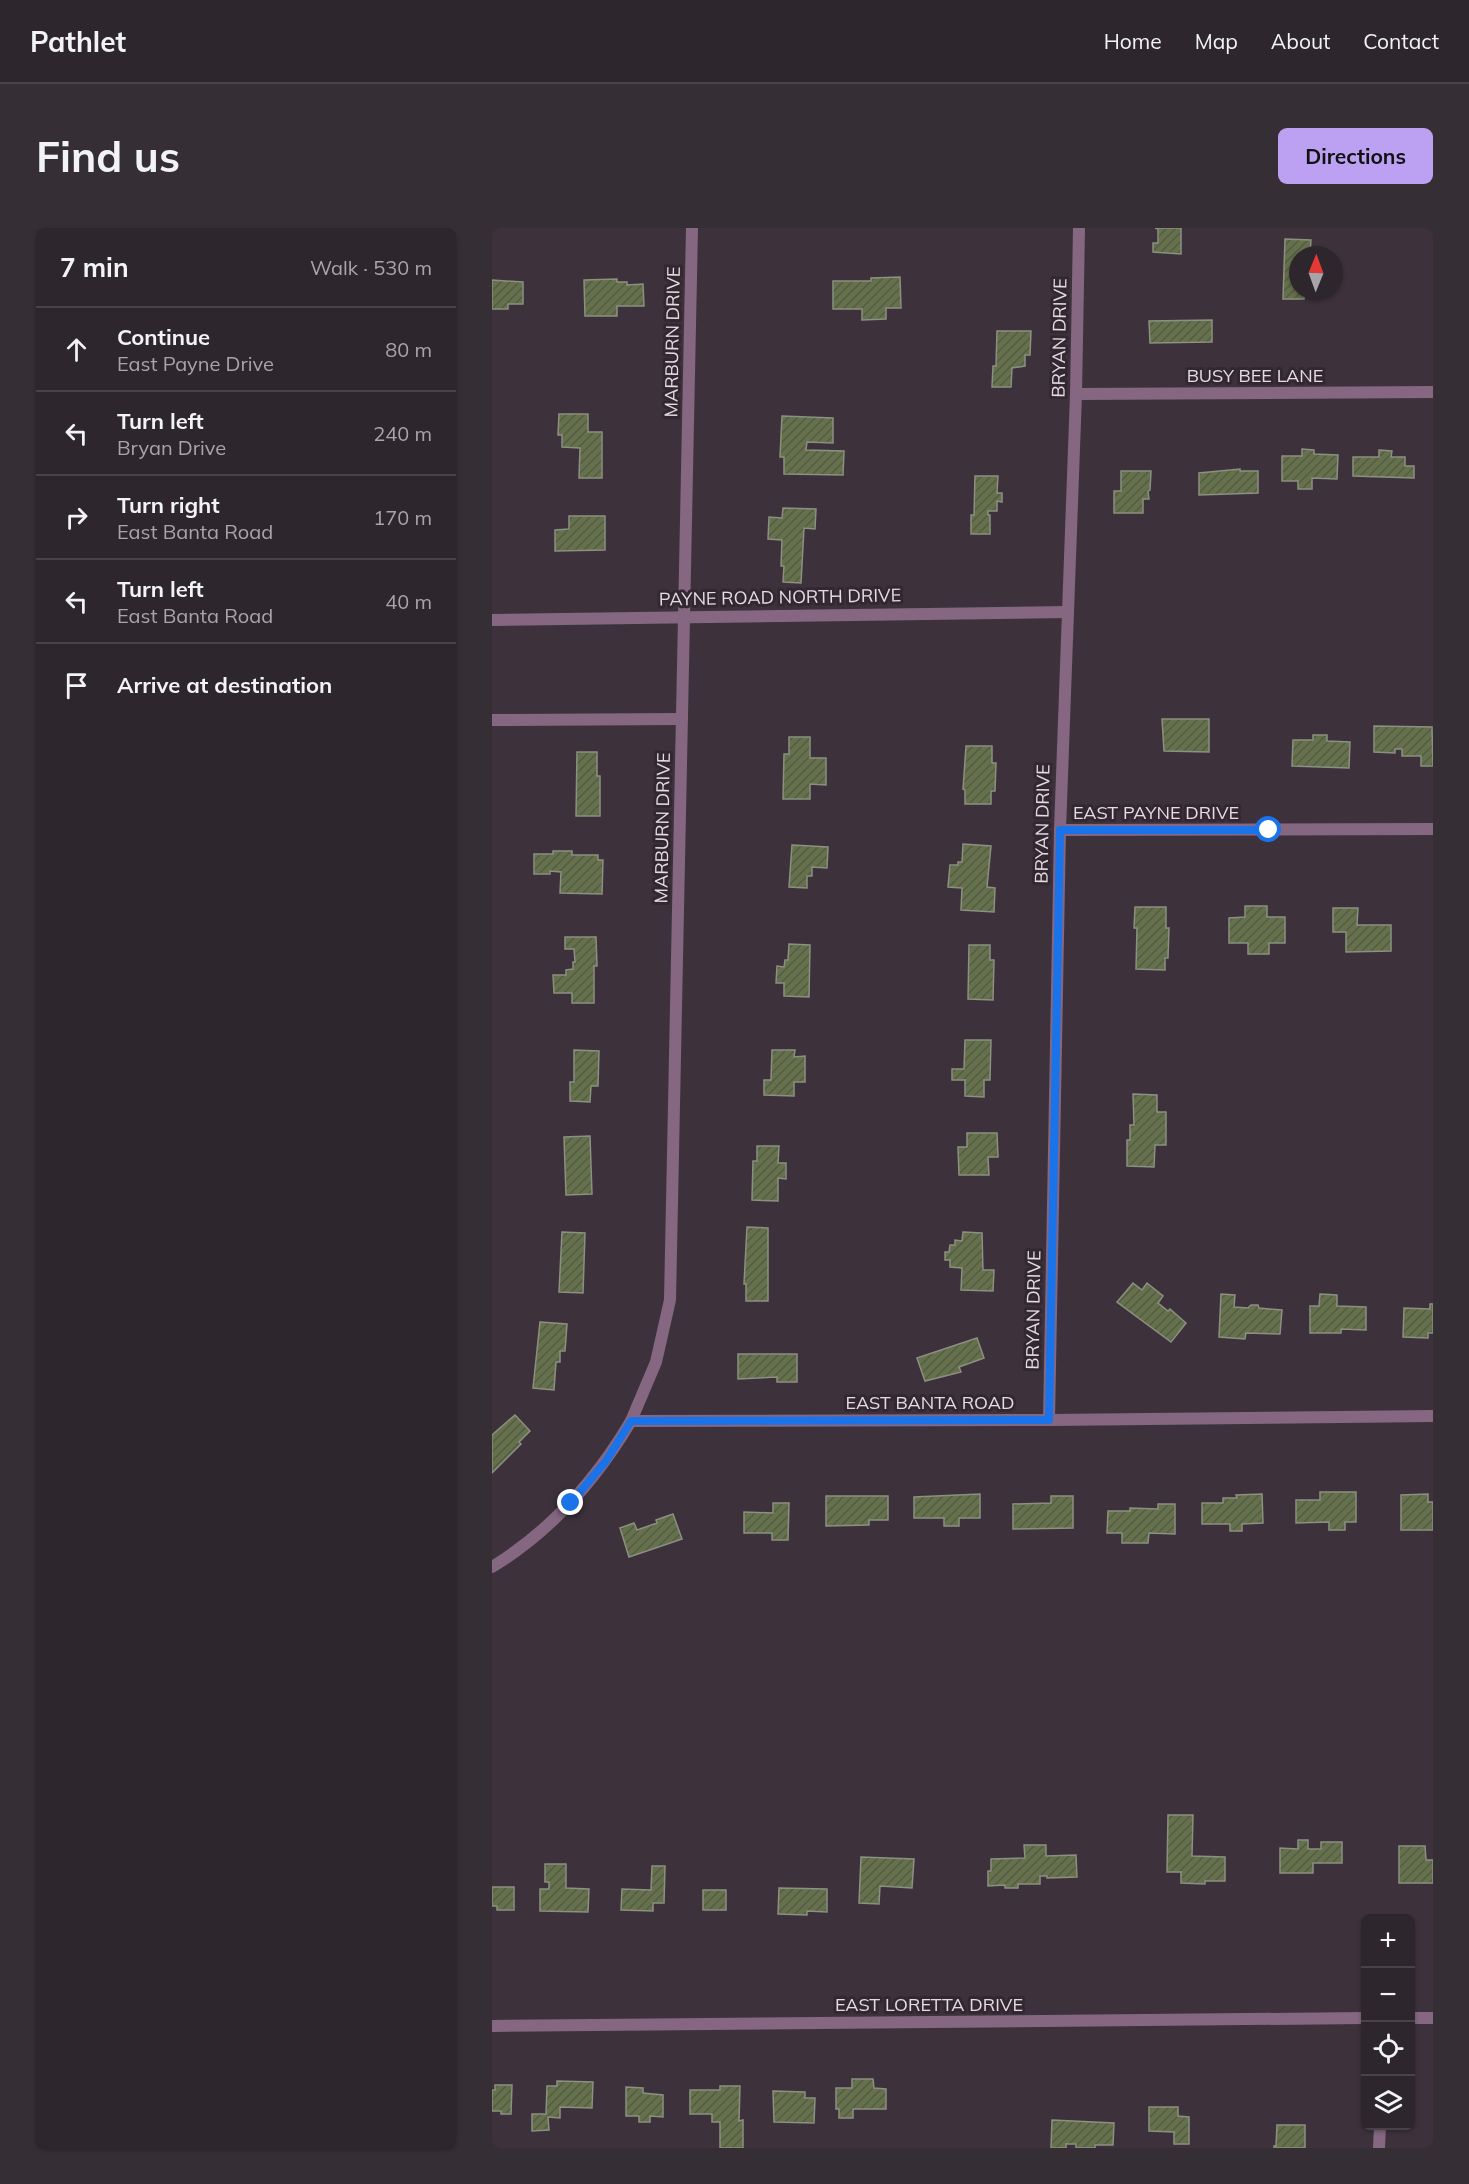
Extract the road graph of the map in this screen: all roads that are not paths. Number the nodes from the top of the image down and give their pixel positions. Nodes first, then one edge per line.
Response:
1 (692, 228) edge
2 (1080, 228) edge
3 (1433, 392) edge
4 (1076, 394) junction
5 (1068, 612) junction
6 (684, 616) junction
7 (492, 620) edge
8 (682, 718) junction
9 (492, 720) edge
10 (1433, 829) edge
11 (1060, 830) junction
12 (1433, 1416) edge
13 (1049, 1420) junction
14 (631, 1421) junction
15 (492, 1568) edge
16 (1361, 2018) edge
17 (1415, 2018) edge
18 (1433, 2018) edge
19 (492, 2026) edge
20 (1380, 2130) edge
21 (1380, 2148) edge

1 - 6 street, MARBURN DRIVE
2 - 4 street, BRYAN DRIVE
3 - 4 street, BUSY BEE LANE
4 - 5 street, BRYAN DRIVE
5 - 6 street, PAYNE ROAD NORTH DRIVE
5 - 11 street, BRYAN DRIVE
6 - 7 street, PAYNE ROAD NORTH DRIVE
6 - 8 street, MARBURN DRIVE
8 - 9 street
8 - 14 street, MARBURN DRIVE
10 - 11 street, EAST PAYNE DRIVE
11 - 13 street, BRYAN DRIVE
12 - 13 street, EAST BANTA ROAD
13 - 14 street, EAST BANTA ROAD
14 - 15 street
16 - 19 street, EAST LORETTA DRIVE
17 - 18 street
20 - 21 street

